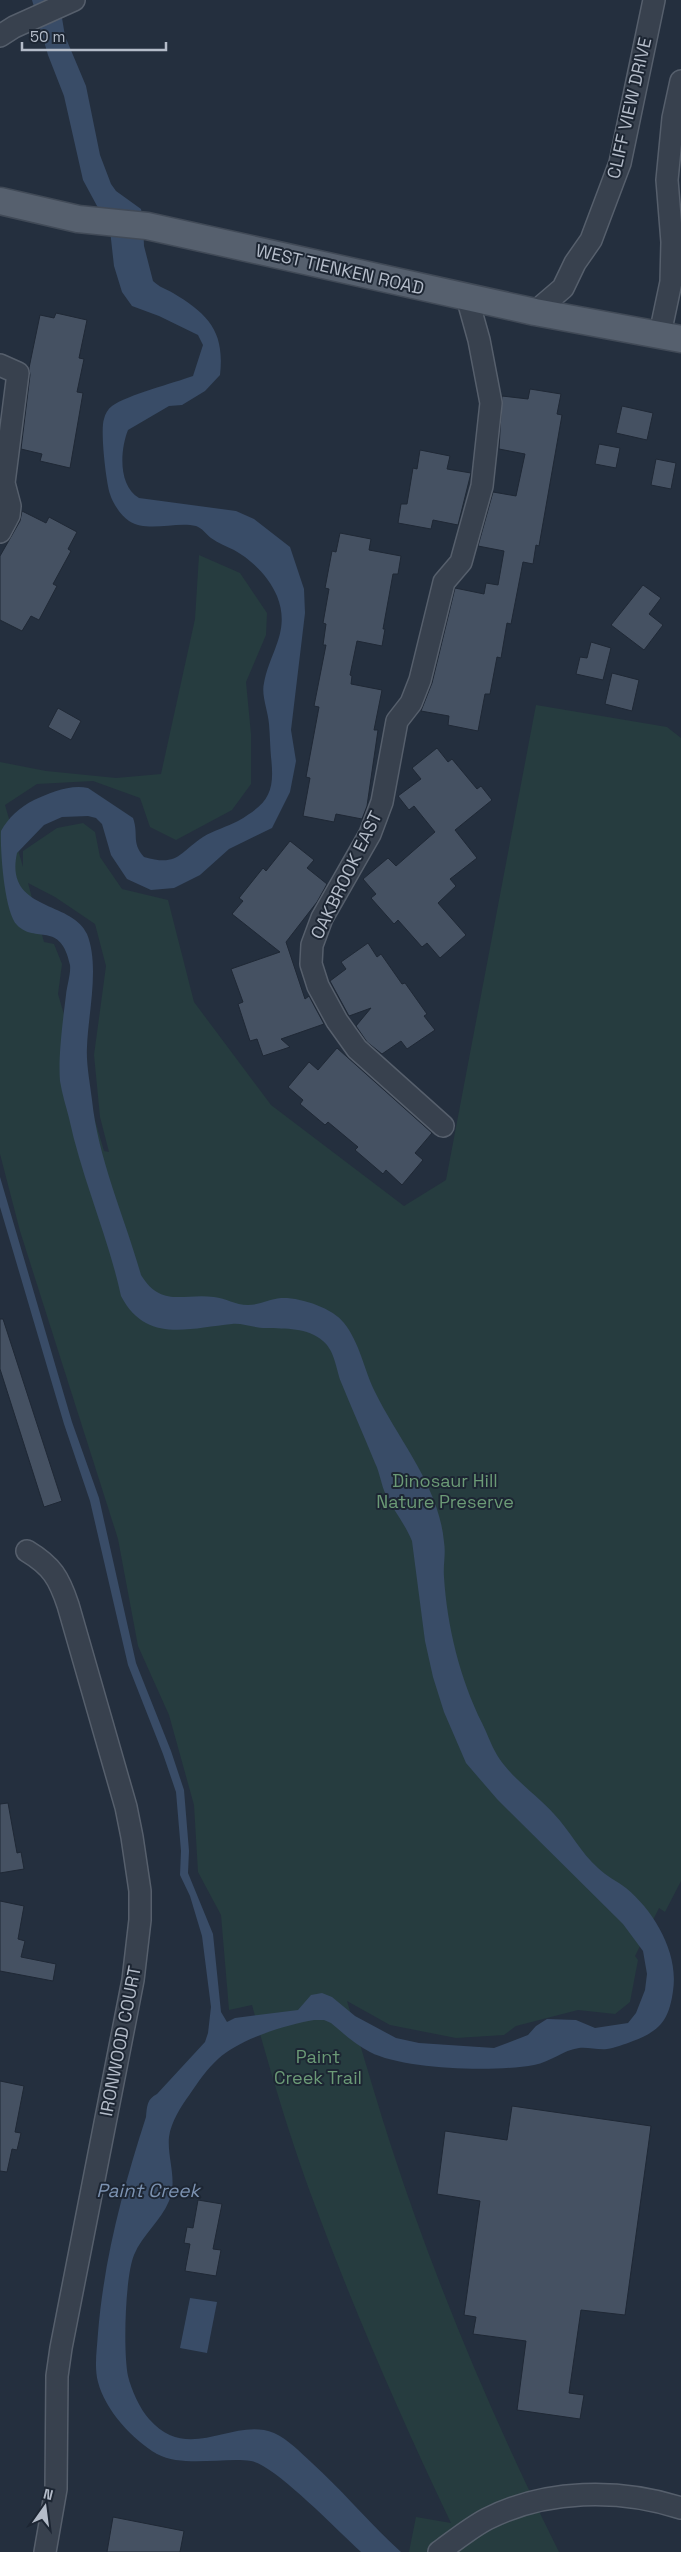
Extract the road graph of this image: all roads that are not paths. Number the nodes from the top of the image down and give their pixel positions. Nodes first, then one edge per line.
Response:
1 (74, 0) edge
2 (654, 0) edge
3 (0, 36) edge
4 (681, 80) edge
5 (0, 201) edge
6 (467, 297) junction
7 (535, 312) junction
8 (670, 336) edge
9 (0, 365) edge
10 (0, 532) edge
11 (443, 1126) dead end
12 (27, 1551) dead end
13 (681, 2508) edge
14 (45, 2552) edge
15 (439, 2552) edge

1 - 3 street
2 - 7 street, CLIFF VIEW DRIVE
4 - 8 street
5 - 6 main road, WEST TIENKEN ROAD
6 - 7 main road, WEST TIENKEN ROAD
6 - 11 street, OAKBROOK EAST
7 - 8 main road, WEST TIENKEN ROAD
9 - 10 street
12 - 14 street, IRONWOOD COURT
13 - 15 street

